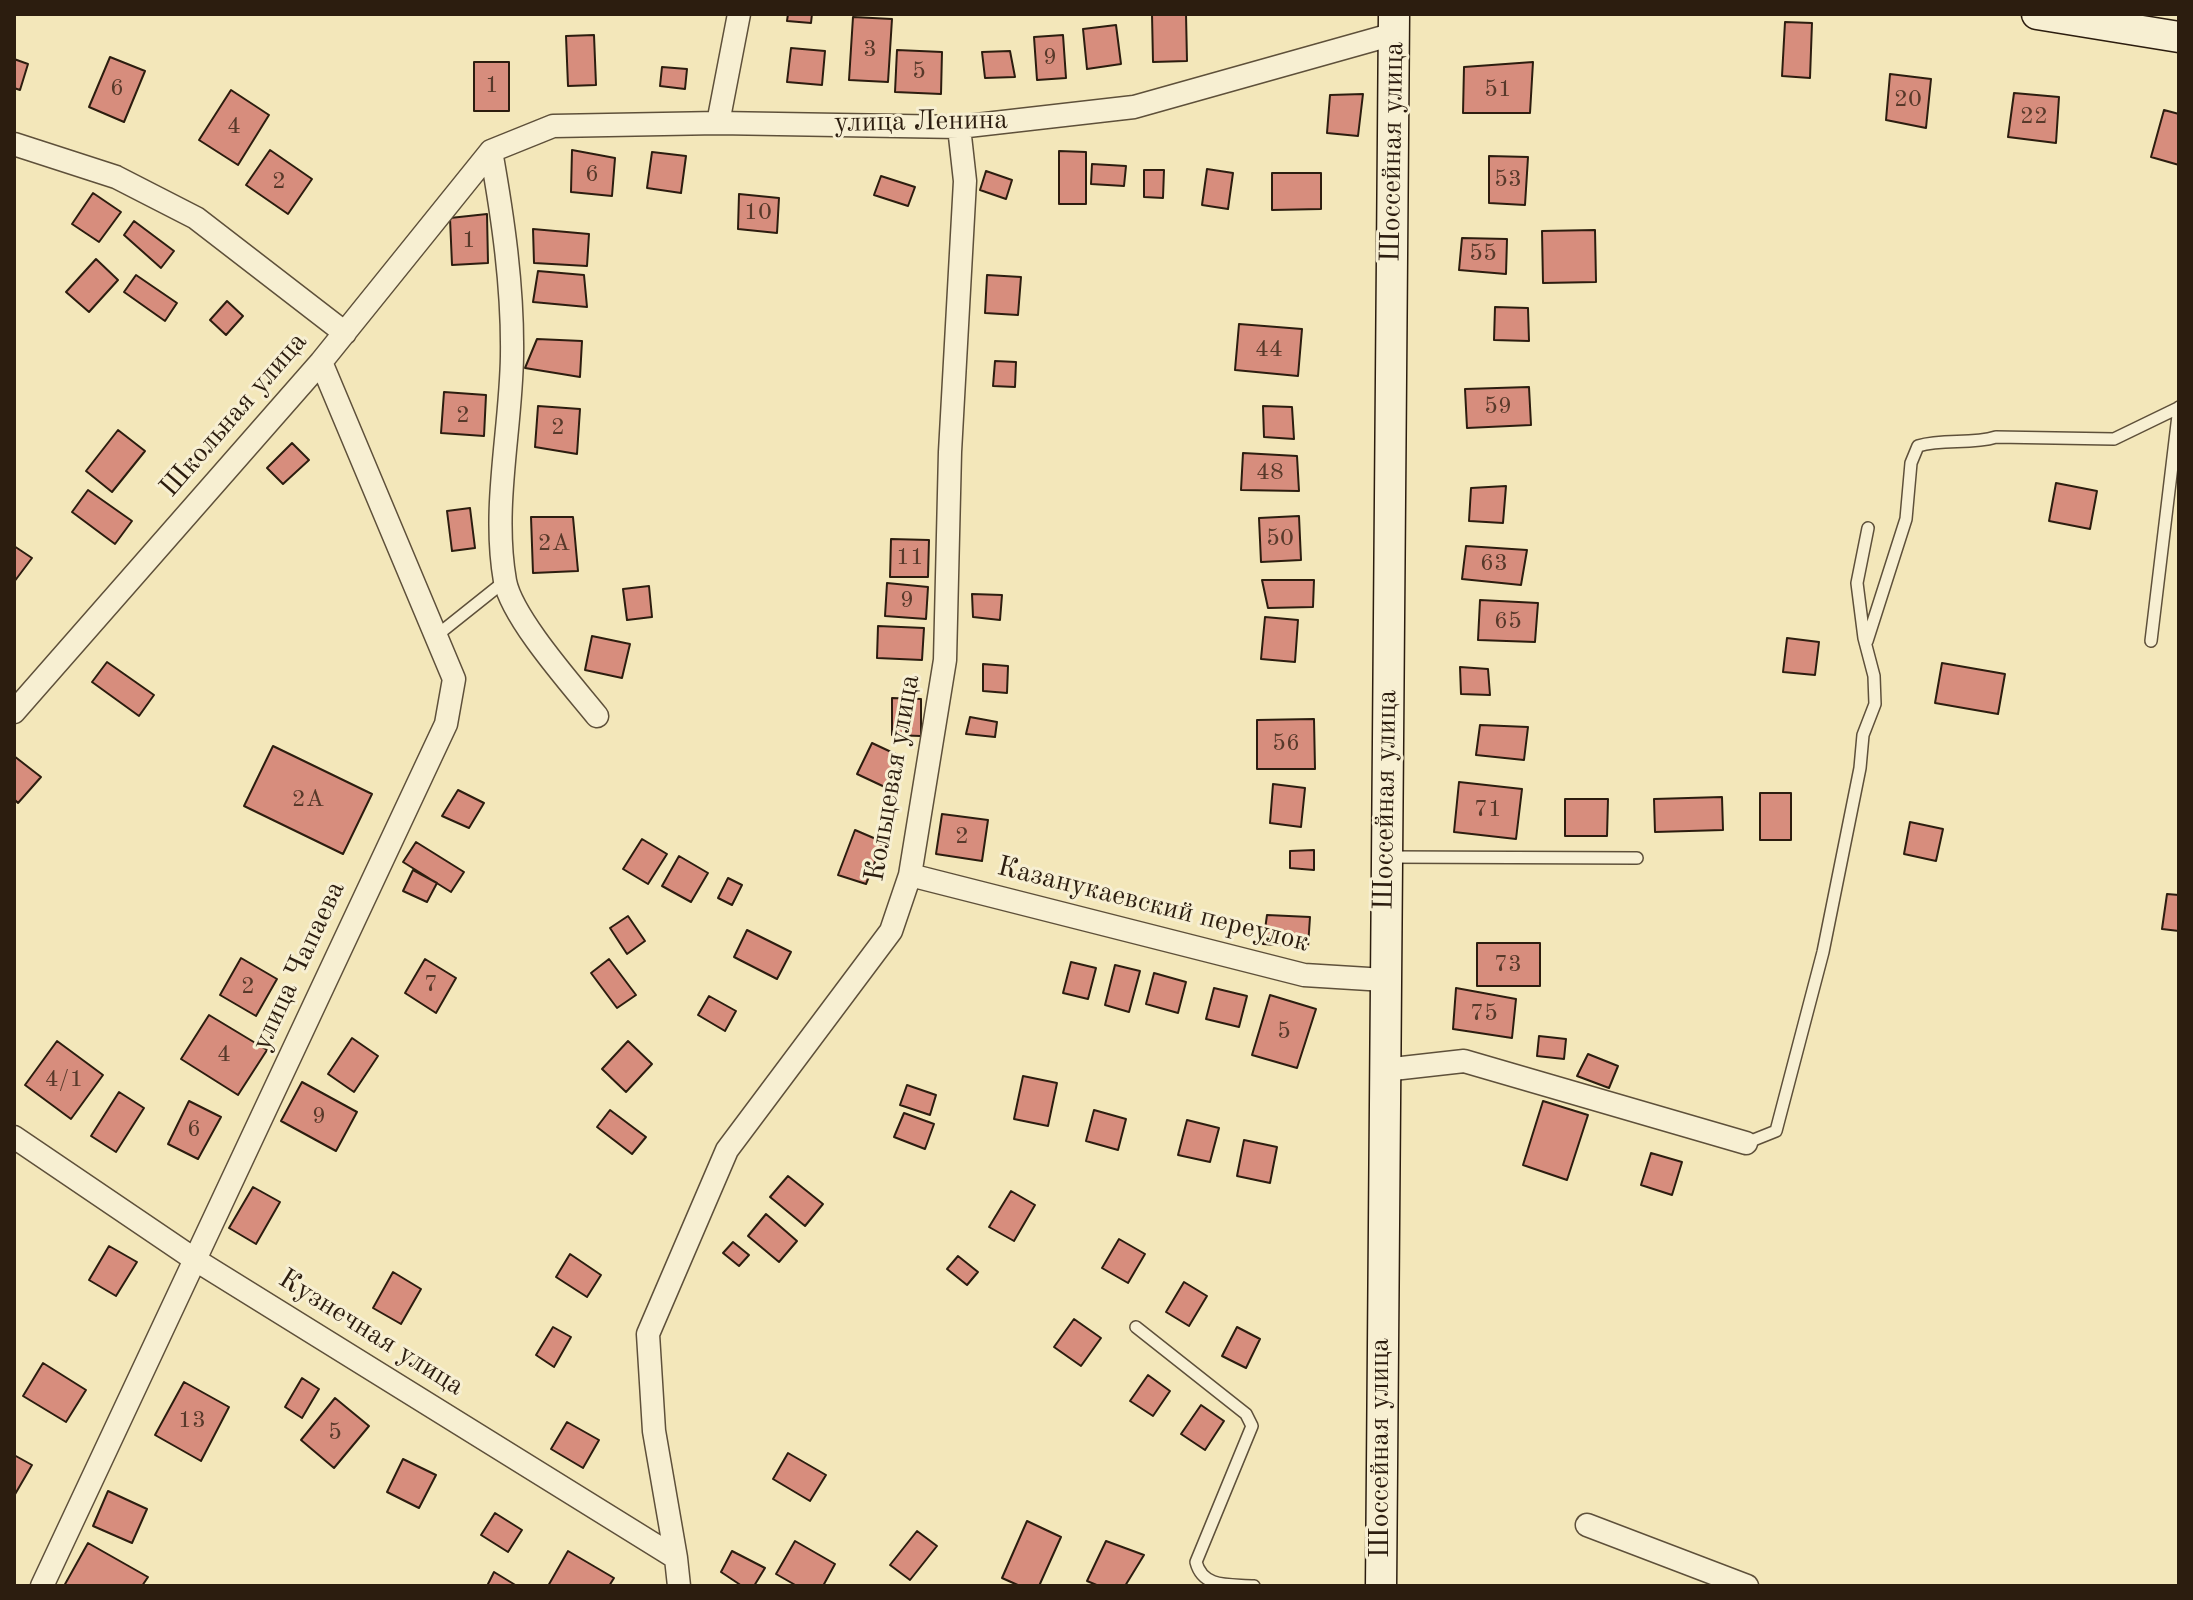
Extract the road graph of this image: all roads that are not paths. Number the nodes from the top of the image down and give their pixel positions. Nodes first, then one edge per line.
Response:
1 (739, 14) edge
2 (2037, 14) edge
3 (1394, 24) edge
4 (2179, 37) edge
5 (718, 123) junction
6 (959, 127) junction
7 (14, 144) edge
8 (491, 151) junction
9 (345, 333) junction
10 (321, 362) junction
11 (2179, 408) edge
12 (1868, 528) dead end
13 (505, 581) junction
14 (436, 636) junction
15 (2151, 641) dead end
16 (1866, 645) junction
17 (14, 712) edge
18 (597, 716) dead end
19 (1386, 857) junction
20 (1637, 858) dead end
21 (910, 875) junction
22 (1385, 980) junction
23 (1384, 1070) junction
24 (14, 1137) edge
25 (1746, 1143) joint
26 (194, 1259) junction
27 (1136, 1327) dead end
28 (1587, 1525) dead end
29 (676, 1558) junction
30 (42, 1586) edge
31 (679, 1586) edge
32 (1254, 1586) edge
33 (1381, 1586) edge
34 (1747, 1586) edge

1 - 5 street
2 - 4 street
3 - 6 street, улица Ленина
3 - 19 street, Шоссейная улица
5 - 6 street, улица Ленина
5 - 8 street, улица Ленина
6 - 21 street, Кольцевая улица
7 - 9 street
8 - 9 street, Школьная улица
8 - 13 street
9 - 10 street, Школьная улица
10 - 14 street, улица Чапаева
10 - 17 street, Школьная улица
11 - 15 lane
11 - 16 lane
12 - 16 lane
13 - 14 lane
13 - 18 street
14 - 26 street, улица Чапаева
16 - 25 lane
19 - 20 lane
19 - 22 street, Шоссейная улица
21 - 22 street, Казанукаевский переулок
21 - 29 street, Кольцевая улица
22 - 23 street, Шоссейная улица
23 - 25 street
23 - 33 street, Шоссейная улица
24 - 26 street, Кузнечная улица
26 - 29 street, Кузнечная улица
26 - 30 street, улица Чапаева
27 - 32 lane
28 - 34 street
29 - 31 street

